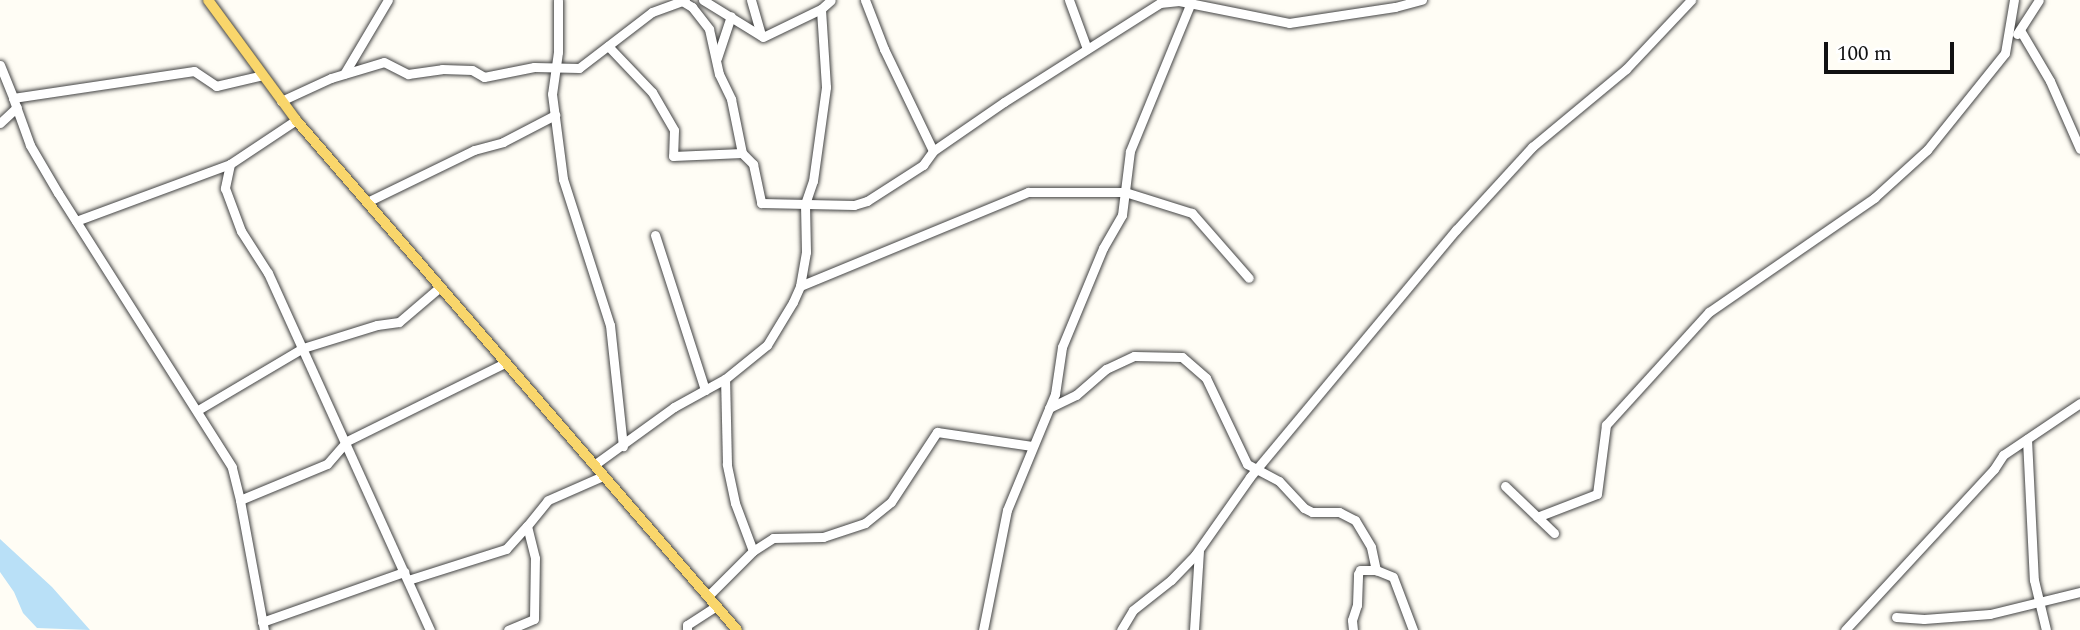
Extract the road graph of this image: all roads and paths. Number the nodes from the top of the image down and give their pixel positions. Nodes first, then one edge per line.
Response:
1 (208, 0) edge
2 (388, 0) edge
3 (558, 0) edge
4 (703, 0) edge
5 (751, 0) edge
6 (831, 0) edge
7 (865, 0) edge
8 (1069, 0) edge
9 (1422, 0) edge
10 (1691, 0) edge
11 (2005, 0) edge
12 (2014, 0) edge
13 (2039, 0) edge
14 (684, 1) edge
15 (1191, 2) edge
16 (821, 9) junction
17 (2012, 12) junction
18 (731, 16) junction
19 (2020, 30) junction
20 (761, 36) junction
21 (608, 46) junction
22 (1087, 49) junction
23 (2006, 53) junction
24 (716, 60) junction
25 (0, 65) edge
26 (555, 70) junction
27 (344, 74) junction
28 (263, 75) junction
29 (281, 101) junction
30 (15, 103) junction
31 (555, 115) junction
32 (296, 120) junction
33 (0, 123) edge
34 (2080, 149) edge
35 (933, 151) junction
36 (742, 153) junction
37 (230, 164) junction
38 (1125, 192) junction
39 (367, 202) junction
40 (805, 204) junction
41 (76, 221) junction
42 (655, 235) dead end
43 (1249, 278) dead end
44 (800, 285) junction
45 (440, 287) junction
46 (303, 348) junction
47 (505, 363) junction
48 (725, 379) junction
49 (705, 390) junction
50 (2080, 403) edge
51 (1049, 408) junction
52 (198, 410) junction
53 (2027, 439) junction
54 (347, 441) junction
55 (623, 446) junction
56 (1032, 446) junction
57 (594, 465) junction
58 (1256, 470) junction
59 (603, 475) junction
60 (1506, 486) dead end
61 (240, 500) junction
62 (1537, 517) junction
63 (527, 527) junction
64 (1554, 533) dead end
65 (1199, 549) junction
66 (753, 551) junction
67 (1376, 570) junction
68 (406, 576) junction
69 (2080, 592) edge
70 (708, 596) junction
71 (2038, 601) junction
72 (716, 606) junction
73 (1896, 617) dead end
74 (263, 626) edge
75 (430, 630) edge
76 (508, 630) edge
77 (687, 630) edge
78 (737, 630) edge
79 (983, 630) edge
80 (1121, 630) edge
81 (1194, 630) edge
82 (1353, 630) edge
83 (1413, 630) edge
84 (1845, 630) edge
85 (2046, 630) edge

1 - 28 main road
2 - 27 street
3 - 26 street
4 - 18 street
5 - 20 street
6 - 16 street
7 - 35 street
8 - 22 street
9 - 15 street
10 - 58 street
11 - 17 street
12 - 17 street
13 - 19 street
14 - 21 street
14 - 24 street
15 - 22 street
15 - 38 street
16 - 20 street
16 - 40 street
17 - 23 street
18 - 20 street
18 - 24 street
19 - 23 street
19 - 34 street
21 - 26 street
21 - 36 street
22 - 35 street
23 - 62 street
24 - 36 street
25 - 30 street
26 - 27 street
26 - 31 street
27 - 29 street
28 - 29 main road
28 - 30 street
29 - 32 main road
30 - 33 street
30 - 41 street
31 - 39 street
31 - 55 street
32 - 37 street
32 - 39 main road
35 - 40 street
36 - 40 street
37 - 41 street
37 - 46 street
38 - 43 street
38 - 44 street
38 - 51 street
39 - 45 main road
40 - 44 street
41 - 52 street
42 - 49 street
44 - 48 street
45 - 46 street
45 - 47 main road
46 - 52 street
46 - 54 street
47 - 54 street
47 - 57 main road
48 - 49 street
48 - 66 street
49 - 55 street
50 - 53 street
51 - 56 street
51 - 58 street
52 - 61 street
53 - 71 street
53 - 84 street
54 - 61 street
54 - 68 street
55 - 57 street
56 - 66 street
56 - 79 street
57 - 59 main road
58 - 65 street
58 - 67 street
59 - 63 street
59 - 70 main road
60 - 62 street
61 - 74 street
62 - 64 street
63 - 68 street
63 - 76 street
65 - 80 street
65 - 81 street
66 - 70 street
67 - 82 street
67 - 83 street
68 - 74 street
68 - 75 street
69 - 71 street
70 - 72 main road
71 - 73 street
71 - 85 street
72 - 77 street
72 - 78 main road

